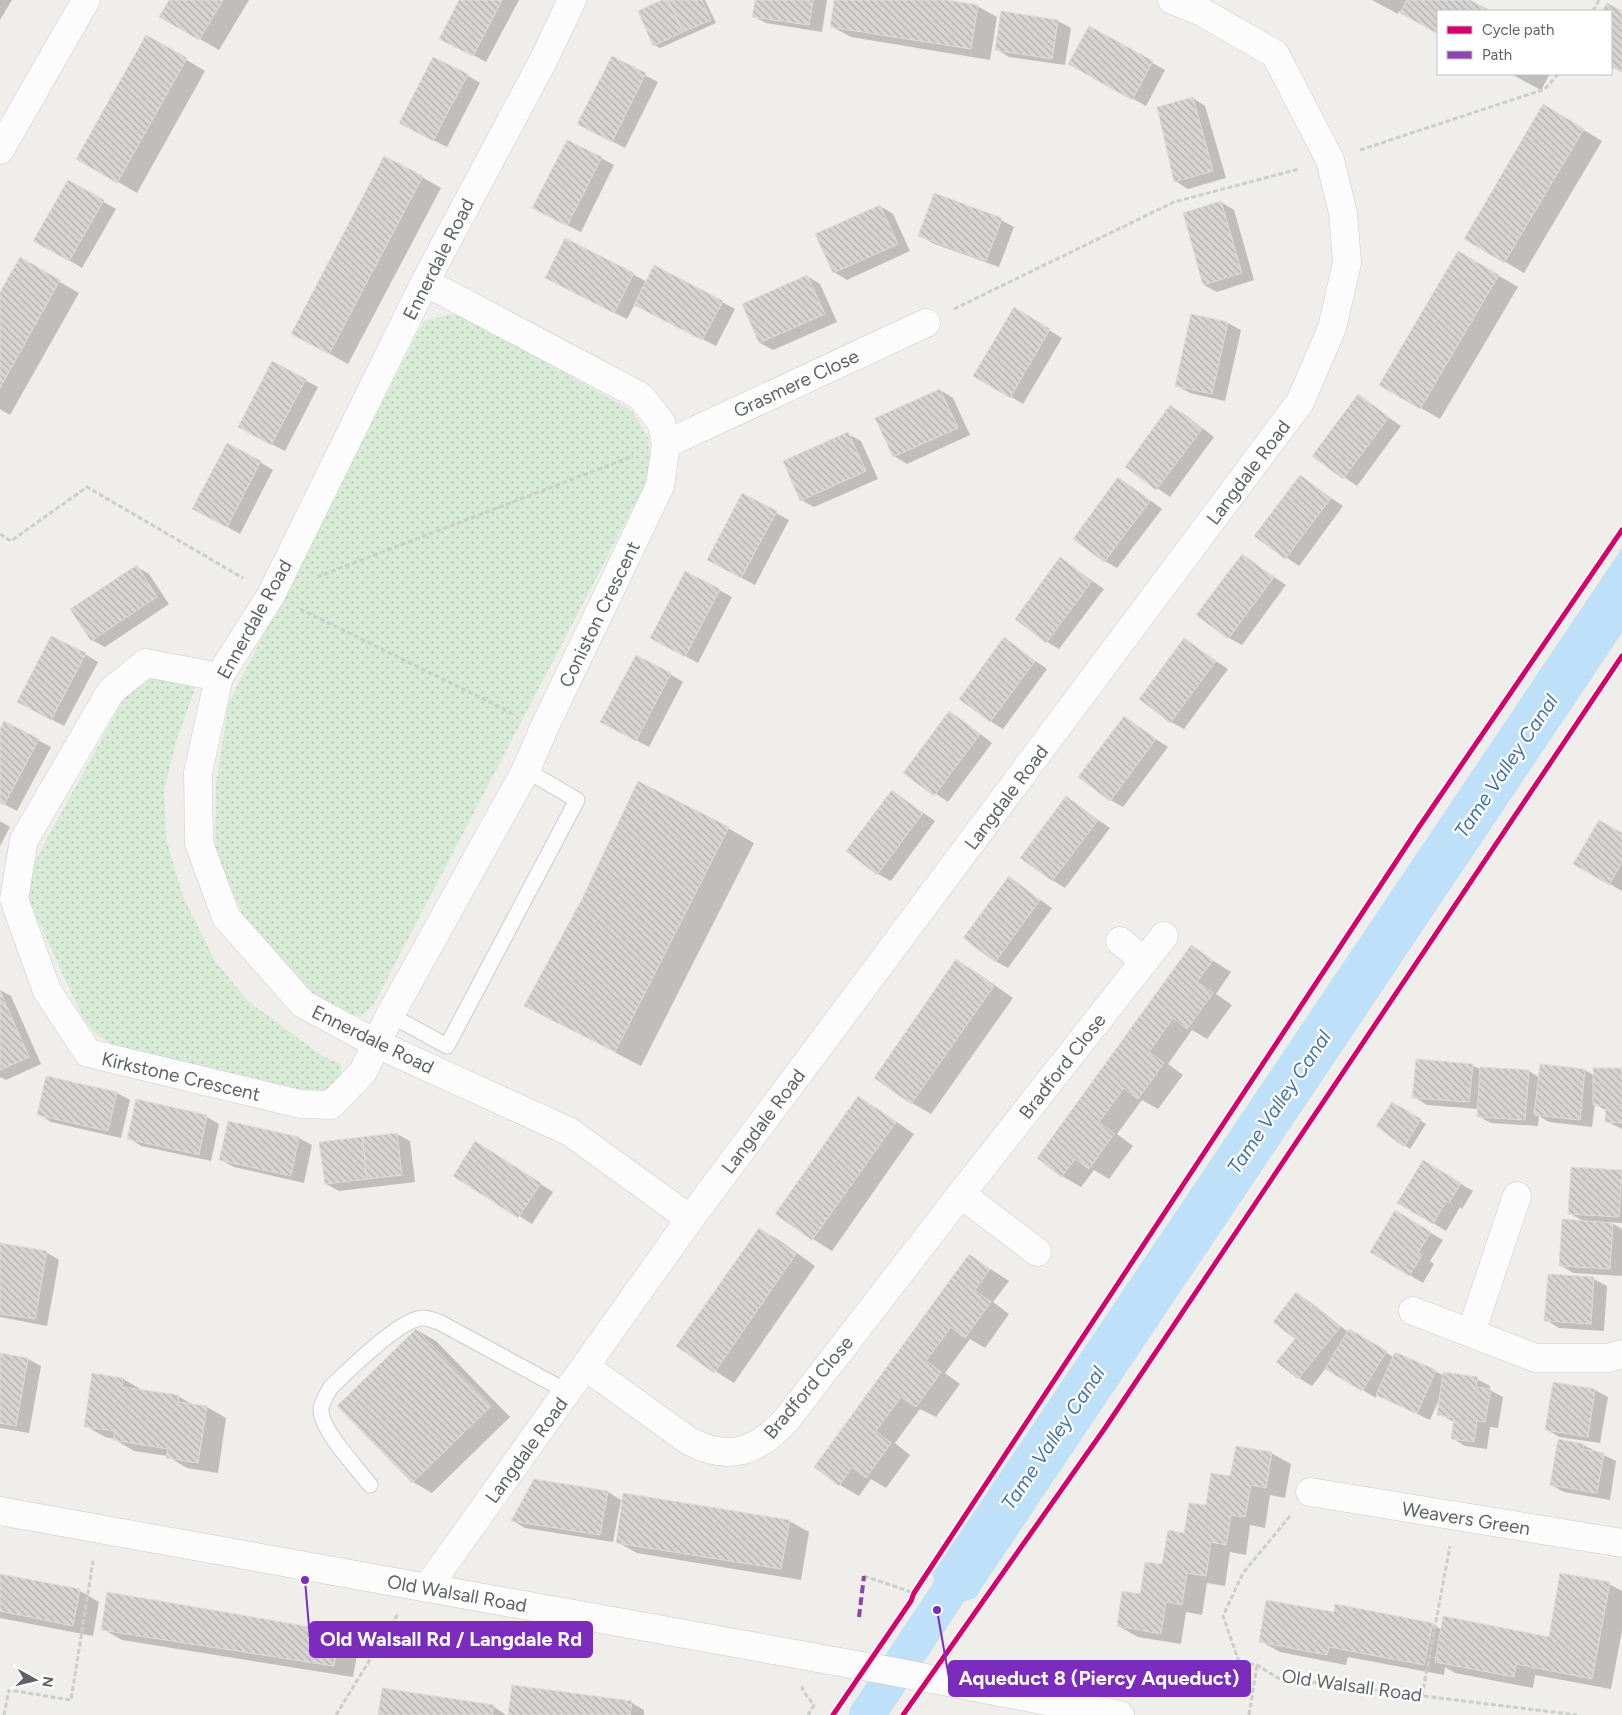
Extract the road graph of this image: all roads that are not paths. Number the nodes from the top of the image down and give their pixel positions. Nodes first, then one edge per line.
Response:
1 (86, 0) edge
2 (572, 0) edge
3 (1172, 0) edge
4 (0, 150) edge
5 (425, 282) junction
6 (926, 323) road end
7 (666, 444) junction
8 (219, 677) junction
9 (526, 770) junction
10 (1164, 936) dead end
11 (1120, 942) dead end
12 (1144, 961) junction
13 (390, 1015) junction
14 (375, 1043) junction
15 (961, 1194) junction
16 (1516, 1196) dead end
17 (690, 1219) junction
18 (1037, 1252) dead end
19 (1413, 1311) dead end
20 (1471, 1333) junction
21 (1622, 1354) edge
22 (586, 1367) junction
23 (568, 1392) junction
24 (370, 1485) dead end
25 (1310, 1492) road end
26 (0, 1512) edge
27 (1622, 1543) edge
28 (421, 1587) junction
29 (1120, 1715) edge

1 - 4 street
2 - 5 street, Ennerdale Road
3 - 17 street, Langdale Road
5 - 7 street, Coniston Crescent
5 - 8 street, Ennerdale Road
6 - 7 street, Grasmere Close
7 - 9 street, Coniston Crescent
8 - 14 street, Ennerdale Road
8 - 14 street, Kirkstone Crescent
9 - 13 street, Coniston Crescent
9 - 13 lane
10 - 12 street, Bradford Close
11 - 12 street
12 - 15 street, Bradford Close
13 - 14 street, Coniston Crescent
14 - 17 street, Ennerdale Road
15 - 18 street
15 - 22 street, Bradford Close
16 - 20 street
17 - 22 street, Langdale Road
19 - 20 street
20 - 21 street
22 - 23 street, Langdale Road
23 - 24 lane
23 - 28 street, Langdale Road
25 - 27 street, Weavers Green
26 - 28 street, Old Walsall Road
28 - 29 street, Old Walsall Road

